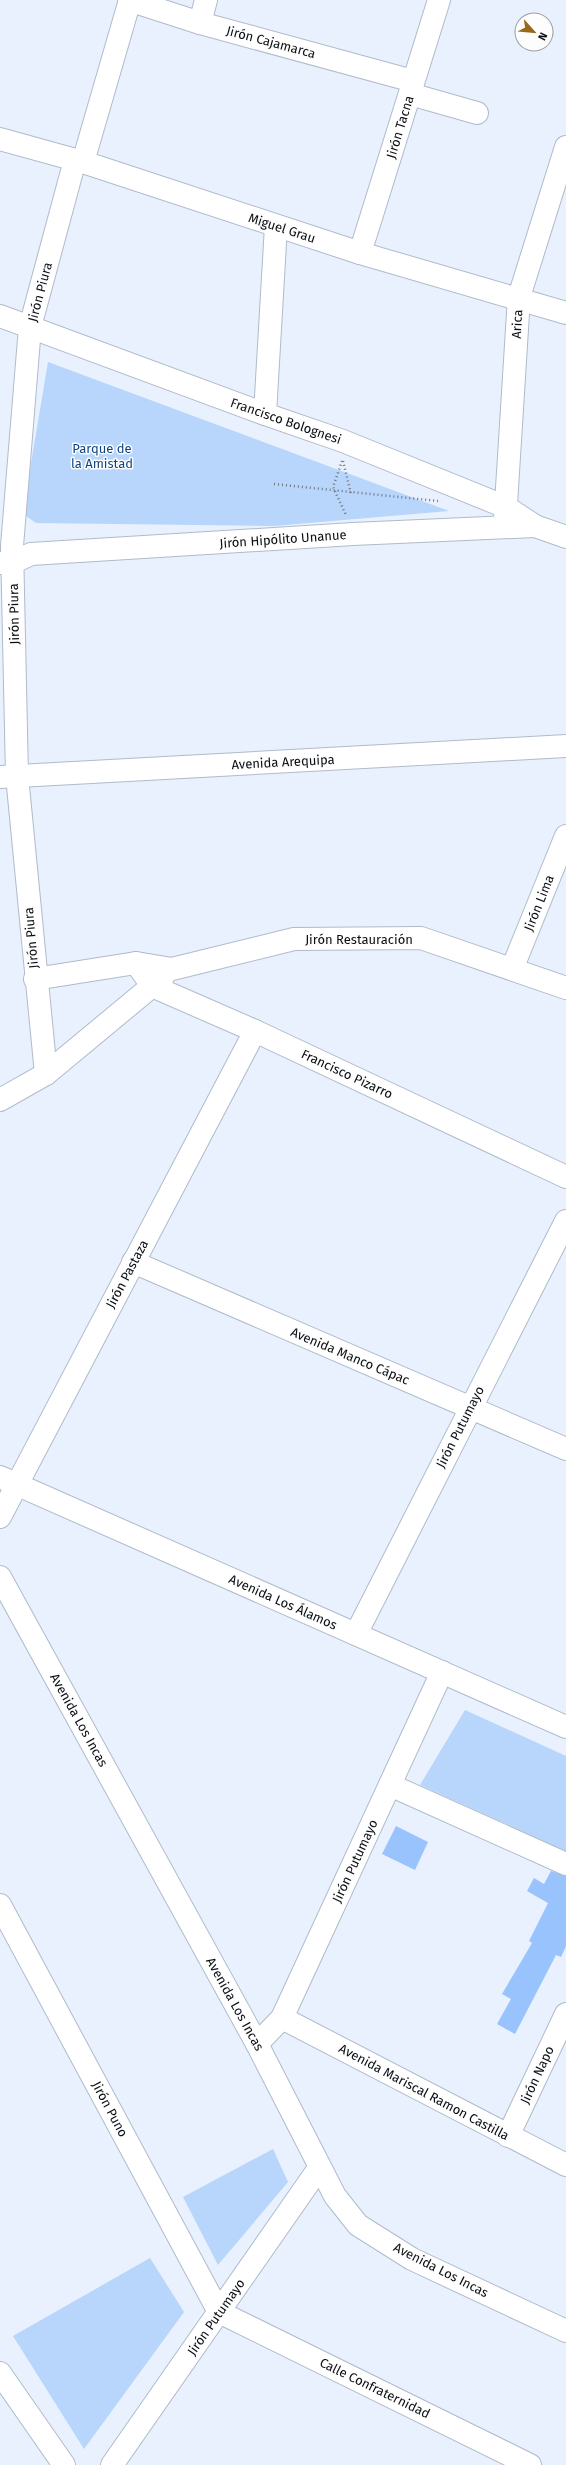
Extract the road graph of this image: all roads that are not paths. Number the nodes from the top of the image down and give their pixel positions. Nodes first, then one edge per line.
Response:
1 (130, 0) edge
2 (206, 0) edge
3 (439, 0) edge
4 (200, 22) junction
5 (412, 88) junction
6 (477, 113) dead end
7 (0, 138) edge
8 (566, 147) edge
9 (79, 161) junction
10 (276, 226) junction
11 (360, 253) junction
12 (518, 298) junction
13 (566, 313) edge
14 (0, 316) edge
15 (30, 327) junction
16 (265, 414) junction
17 (506, 507) junction
18 (535, 526) junction
19 (504, 529) junction
20 (566, 537) edge
21 (11, 554) edge
22 (566, 746) edge
23 (9, 776) edge
24 (566, 836) edge
25 (136, 963) junction
26 (172, 969) junction
27 (512, 969) junction
28 (35, 979) junction
29 (152, 986) junction
30 (566, 988) edge
31 (255, 1031) junction
32 (46, 1074) junction
33 (0, 1100) edge
34 (566, 1177) edge
35 (566, 1221) edge
36 (133, 1262) junction
37 (470, 1408) junction
38 (566, 1449) edge
39 (9, 1480) edge
40 (0, 1517) edge
41 (1, 1582) edge
42 (356, 1634) junction
43 (442, 1672) junction
44 (566, 1727) edge
45 (390, 1785) junction
46 (566, 1864) edge
47 (0, 1906) edge
48 (566, 2014) edge
49 (282, 2018) junction
50 (257, 2044) junction
51 (508, 2136) junction
52 (566, 2164) edge
53 (319, 2168) junction
54 (220, 2312) junction
55 (566, 2331) edge
56 (0, 2373) edge
57 (64, 2465) edge
58 (112, 2465) edge
59 (530, 2465) edge

1 - 4 street, Jirón Cajamarca
1 - 9 street, Jirón Piura
2 - 4 street
3 - 5 street, Jirón Tacna
4 - 5 street, Jirón Cajamarca
5 - 6 street, Jirón Cajamarca
5 - 11 street, Jirón Tacna
7 - 9 street, Miguel Grau
8 - 12 street, Arica
9 - 10 street, Miguel Grau
9 - 15 street, Jirón Piura
10 - 11 street, Miguel Grau
10 - 16 street
11 - 12 street, Miguel Grau
12 - 13 street, Miguel Grau
12 - 17 street, Arica
14 - 15 street, Francisco Bolognesi
15 - 16 street, Francisco Bolognesi
15 - 21 street, Jirón Piura
16 - 17 street, Francisco Bolognesi
17 - 18 street, Francisco Bolognesi
17 - 19 street, Arica
18 - 19 street, Jirón Hipólito Unanue
18 - 20 street, Francisco Bolognesi
19 - 21 street, Jirón Hipólito Unanue
21 - 23 street, Jirón Piura
22 - 23 street, Avenida Arequipa
23 - 28 street, Jirón Piura
24 - 27 street, Jirón Lima
25 - 26 street, Jirón Restauración
25 - 28 street, Jirón Restauración
25 - 29 street
26 - 27 street, Jirón Restauración
26 - 29 street, Jirón Restauración
27 - 30 street, Jirón Restauración
28 - 32 street, Jirón Piura
29 - 31 street, Francisco Pizarro
29 - 32 street, Jirón Restauración
31 - 34 street, Francisco Pizarro
31 - 36 street, Jirón Pastaza
32 - 33 street, Jirón Restauración
35 - 37 street, Jirón Putumayo
36 - 37 street, Avenida Manco Cápac
36 - 39 street, Jirón Pastaza
37 - 38 street, Avenida Manco Cápac
37 - 42 street, Jirón Putumayo
39 - 40 street, Jirón Pastaza
39 - 42 street, Avenida Los Álamos
41 - 50 street, Avenida Los Incas
42 - 43 street, Avenida Los Álamos
43 - 44 street, Avenida Los Álamos
43 - 45 street, Jirón Putumayo
45 - 46 street
45 - 49 street, Jirón Putumayo
47 - 54 street, Jirón Puno
48 - 51 street, Jirón Napo
49 - 50 street, Jirón Putumayo
49 - 51 street, Avenida Mariscal Ramon Castilla
50 - 53 street, Avenida Los Incas
51 - 52 street, Avenida Mariscal Ramon Castilla
53 - 54 street, Jirón Putumayo
53 - 55 street, Avenida Los Incas
54 - 58 street, Jirón Putumayo
54 - 59 street, Calle Confraternidad
56 - 57 street

